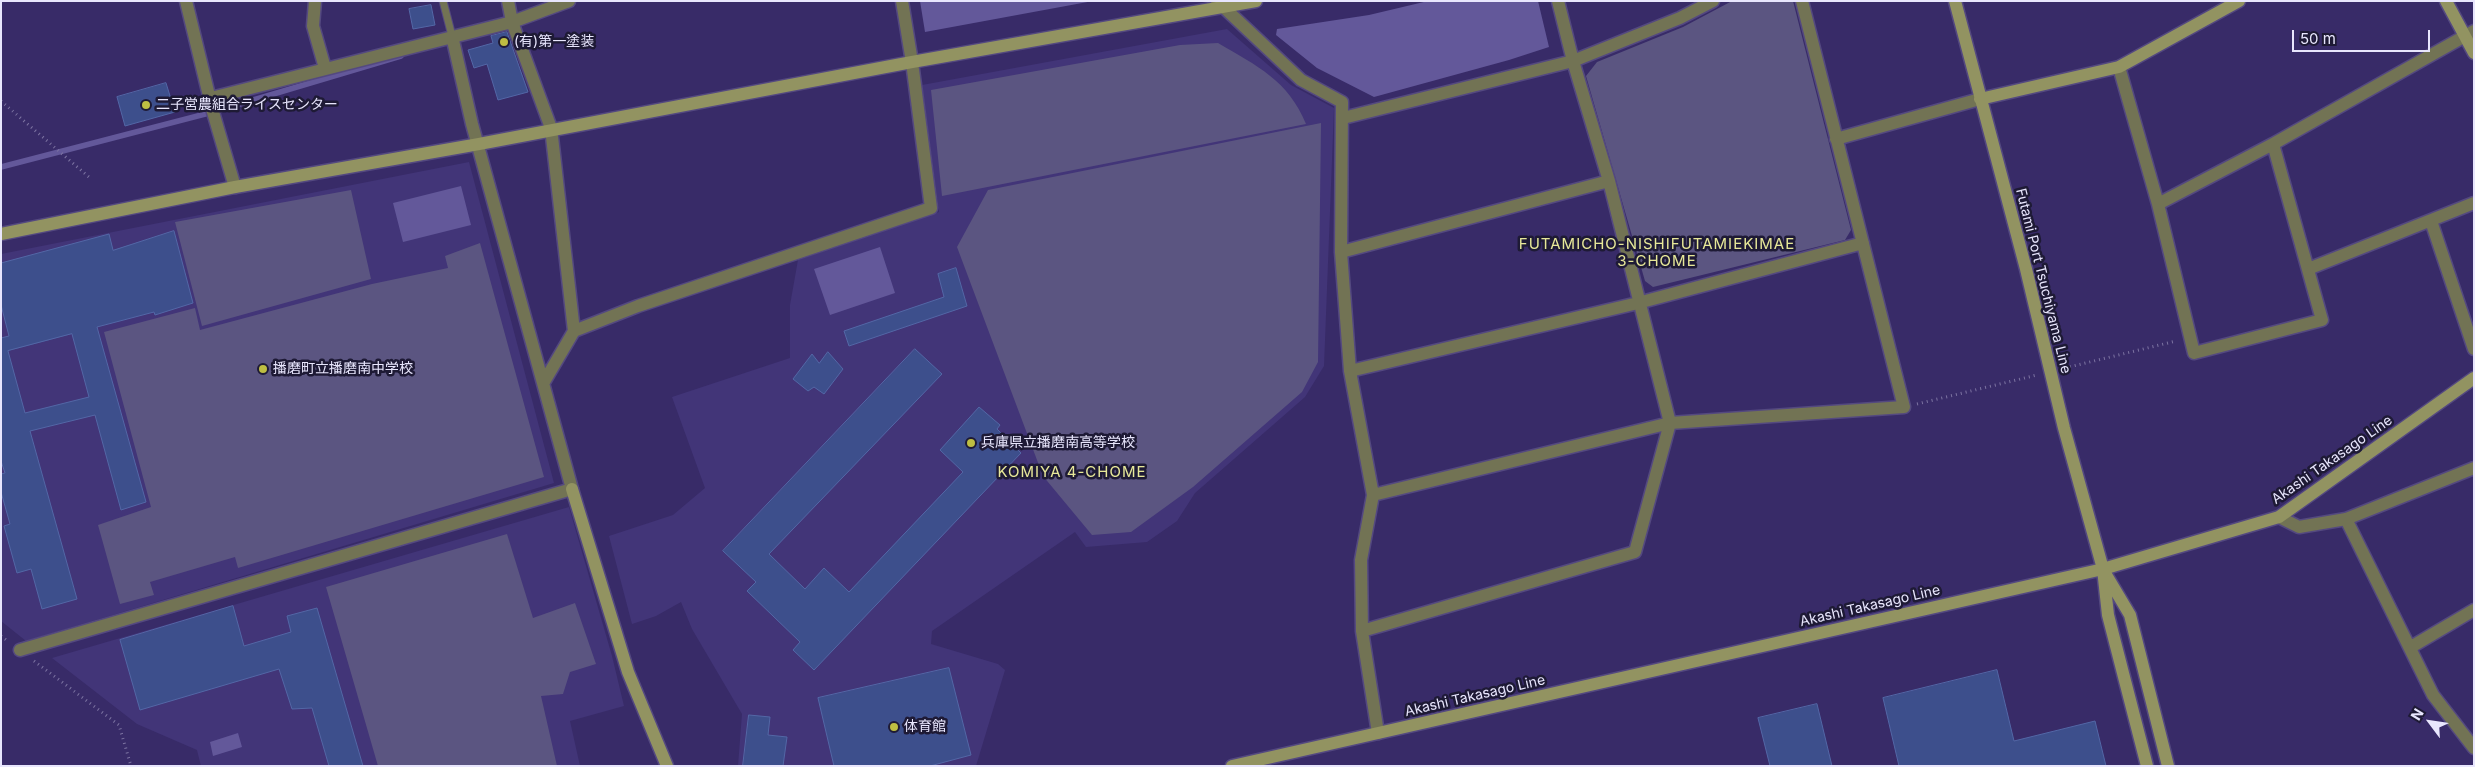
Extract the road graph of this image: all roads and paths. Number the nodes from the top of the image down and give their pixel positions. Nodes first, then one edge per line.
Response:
1 (186, 1) edge
2 (314, 1) edge
3 (442, 1) edge
4 (508, 1) edge
5 (569, 1) edge
6 (902, 1) edge
7 (1256, 1) edge
8 (1558, 1) edge
9 (1713, 1) edge
10 (1802, 1) edge
11 (1955, 1) edge
12 (2239, 1) edge
13 (2446, 1) edge
14 (1219, 4) edge
15 (512, 22) junction
16 (2469, 34) edge
17 (452, 36) junction
18 (2474, 53) edge
19 (1572, 61) junction
20 (912, 62) junction
21 (2119, 67) junction
22 (325, 68) junction
23 (211, 98) junction
24 (1980, 99) junction
25 (1, 100) edge
26 (1343, 118) junction
27 (551, 128) junction
28 (1836, 138) junction
29 (479, 144) junction
30 (2273, 144) junction
31 (90, 178) dead end
32 (1609, 181) junction
33 (236, 187) junction
34 (2474, 203) edge
35 (2158, 204) junction
36 (2431, 220) junction
37 (1, 234) edge
38 (1863, 243) junction
39 (1341, 252) junction
40 (2308, 269) junction
41 (1638, 303) junction
42 (574, 331) junction
43 (2474, 349) edge
44 (1350, 371) junction
45 (2474, 378) edge
46 (544, 382) junction
47 (1670, 422) junction
48 (2474, 468) edge
49 (572, 489) junction
50 (1374, 496) junction
51 (2279, 517) junction
52 (2346, 519) junction
53 (2103, 569) junction
54 (2474, 610) edge
55 (1362, 631) junction
56 (2411, 647) junction
57 (20, 650) joint
58 (1378, 733) junction
59 (2474, 748) edge
60 (131, 766) edge
61 (667, 766) edge
62 (1232, 766) edge
63 (2147, 766) edge
64 (2168, 766) edge

1 - 23 street
2 - 22 street
3 - 17 lane
4 - 15 street
5 - 15 street
6 - 20 street
7 - 14 main road
8 - 19 street
9 - 19 street
10 - 28 street
11 - 24 main road, Futami Port Tsuchiyama Line
12 - 21 main road
13 - 16 main road
14 - 20 main road
14 - 26 street
15 - 17 street
15 - 27 street
16 - 18 main road
16 - 30 street
17 - 22 street
17 - 29 street
19 - 26 street
19 - 32 street
20 - 27 main road
20 - 42 street
21 - 24 main road
21 - 35 street
22 - 23 street
23 - 33 street
24 - 28 street
24 - 53 main road, Futami Port Tsuchiyama Line
25 - 31 path
26 - 39 street
27 - 29 main road
27 - 42 street
28 - 38 street
29 - 33 main road
29 - 46 street
30 - 35 street
30 - 40 street
32 - 39 street
32 - 41 street
33 - 37 main road
34 - 36 street
35 - 40 street
36 - 40 street
36 - 43 street
38 - 41 street
38 - 47 street
39 - 44 street
41 - 44 street
41 - 47 street
42 - 46 street
44 - 50 street
45 - 51 main road, Akashi Takasago Line
46 - 49 street
47 - 50 street
47 - 55 street
48 - 52 street
49 - 57 street
49 - 61 main road
50 - 55 street
51 - 52 street
51 - 53 main road, Akashi Takasago Line
52 - 56 street
53 - 58 main road, Akashi Takasago Line
53 - 63 main road, Futami Port Tsuchiyama Line
53 - 64 main road, Futami Port Tsuchiyama Line
54 - 56 street
55 - 58 street
56 - 59 street
57 - 60 path
58 - 62 main road, Akashi Takasago Line

